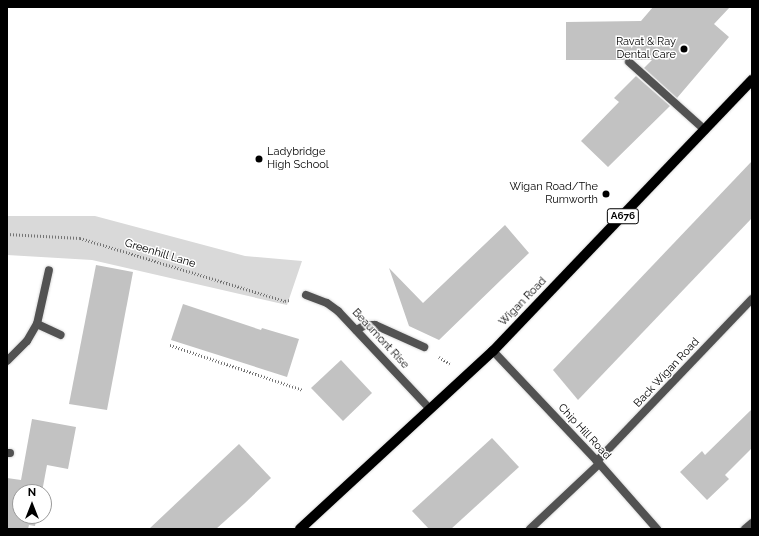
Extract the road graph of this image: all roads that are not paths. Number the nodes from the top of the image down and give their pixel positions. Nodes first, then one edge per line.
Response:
1 (629, 62) dead end
2 (752, 80) edge
3 (705, 130) junction
4 (49, 270) dead end
5 (306, 295) road end
6 (752, 300) edge
7 (37, 324) junction
8 (356, 330) junction
9 (61, 335) dead end
10 (424, 347) road end
11 (493, 351) junction
12 (7, 361) edge
13 (429, 408) junction
14 (598, 462) junction
15 (752, 522) edge
16 (300, 529) edge
17 (530, 529) edge
18 (657, 529) edge
19 (745, 529) edge

1 - 3 street
2 - 3 main road, Wigan Road / A676
3 - 11 main road, Wigan Road / A676
4 - 7 street
5 - 8 street, Beaumont Rise
6 - 14 street, Back Wigan Road
7 - 9 street
7 - 12 street
8 - 10 street
8 - 13 street, Beaumont Rise
11 - 13 main road, Wigan Road / A676
11 - 14 street, Chip Hill Road
13 - 16 main road, Wigan Road / A676
14 - 17 street, Back Wigan Road
14 - 18 street, Chip Hill Road
15 - 19 street

